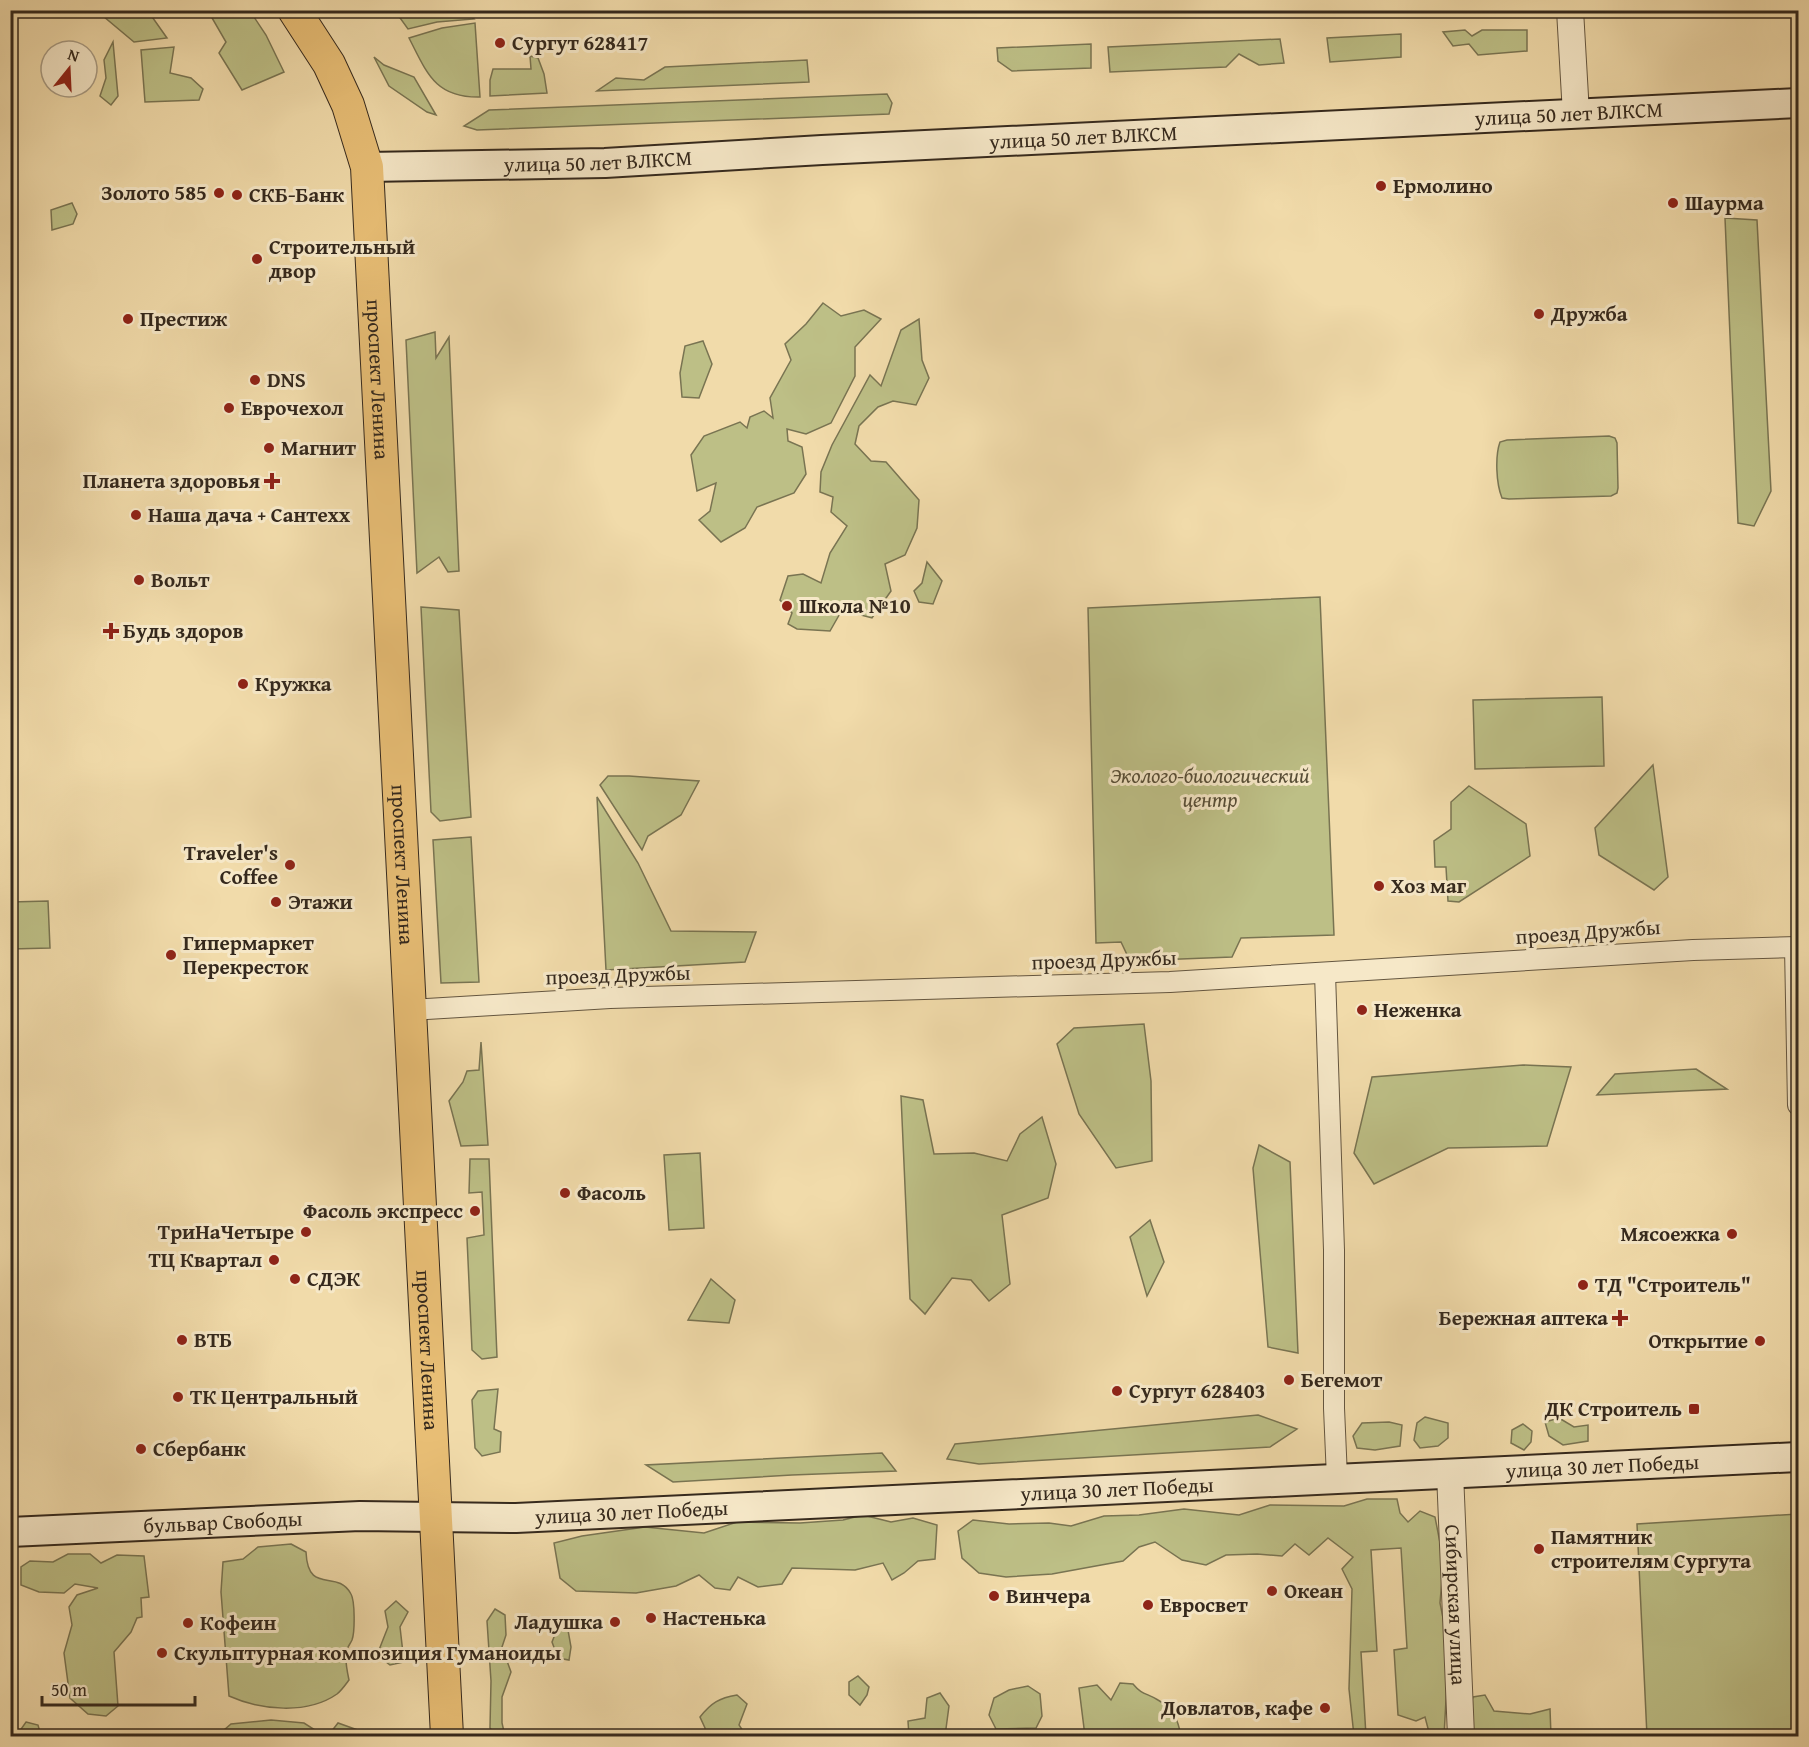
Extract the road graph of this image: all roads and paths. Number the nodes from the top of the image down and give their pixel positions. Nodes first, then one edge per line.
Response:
1 (294, 10) edge
2 (1570, 10) edge
3 (1798, 103) edge
4 (1576, 114) junction
5 (367, 167) junction
6 (1797, 947) edge
7 (1325, 973) junction
8 (410, 1010) junction
9 (1798, 1105) edge
10 (1798, 1457) edge
11 (1450, 1473) junction
12 (1337, 1478) junction
13 (437, 1518) junction
14 (10, 1532) edge
15 (447, 1737) edge
16 (1461, 1737) edge

1 - 5 main road, проспект Ленина
2 - 4 street
3 - 4 main road, улица 50 лет ВЛКСМ
4 - 5 main road, улица 50 лет ВЛКСМ
5 - 8 main road, проспект Ленина
6 - 7 street, проезд Дружбы
6 - 9 street
7 - 8 street, проезд Дружбы
7 - 12 street
8 - 13 main road, проспект Ленина
10 - 11 main road, улица 30 лет Победы
11 - 12 main road, улица 30 лет Победы
11 - 16 street, Сибирская улица
12 - 13 main road, улица 30 лет Победы
13 - 14 main road, бульвар Свободы
13 - 15 main road, проспект Ленина

